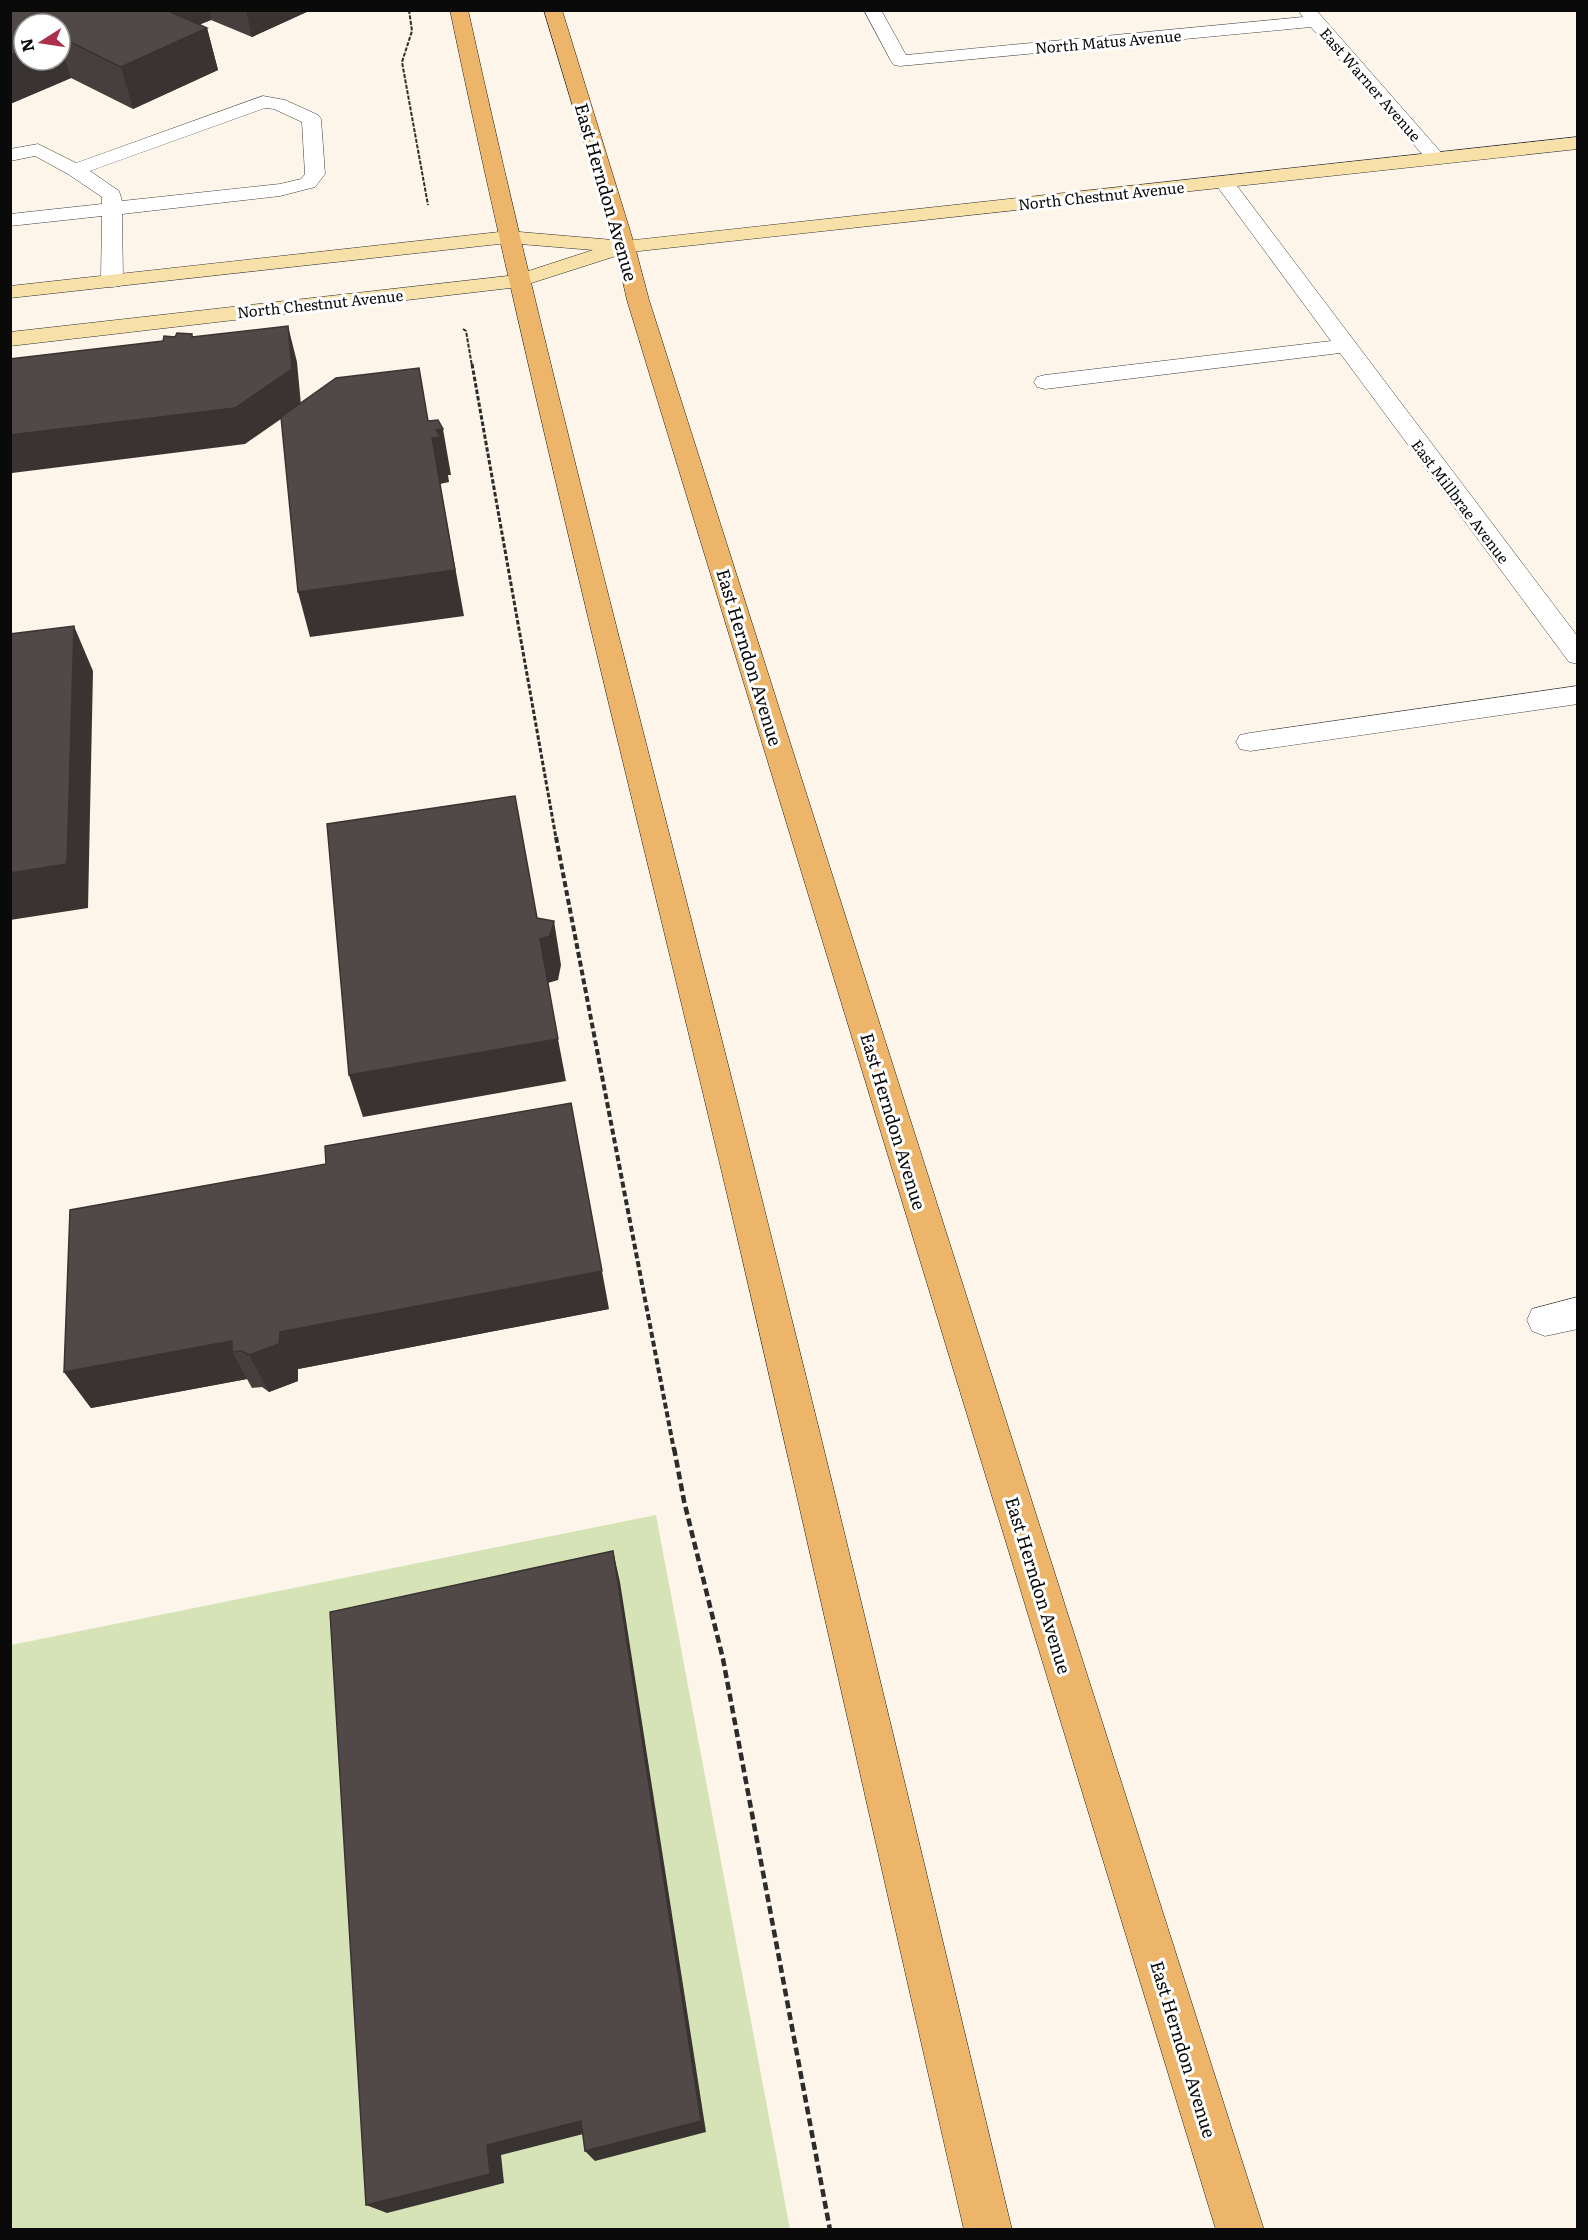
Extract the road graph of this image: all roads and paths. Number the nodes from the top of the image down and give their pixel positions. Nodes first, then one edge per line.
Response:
1 (409, 10) edge
2 (459, 10) edge
3 (553, 10) edge
4 (872, 10) edge
5 (1311, 16) edge
6 (1578, 143) edge
7 (10, 155) edge
8 (1437, 158) junction
9 (75, 170) junction
10 (1224, 182) junction
11 (428, 207) dead end
12 (113, 209) junction
13 (10, 220) edge
14 (508, 237) junction
15 (625, 247) junction
16 (112, 280) junction
17 (519, 281) junction
18 (10, 292) edge
19 (460, 326) dead end
20 (10, 339) edge
21 (1345, 346) junction
22 (1045, 382) dead end
23 (1578, 656) edge
24 (1578, 695) edge
25 (1250, 742) dead end
26 (830, 2229) edge
27 (988, 2229) edge
28 (1240, 2229) edge

1 - 11 path
2 - 14 main road
3 - 15 main road, East Herndon Avenue
4 - 5 street, North Matus Avenue
5 - 8 street, East Warner Avenue
6 - 8 main road, North Chestnut Avenue
7 - 9 street
8 - 10 main road, North Chestnut Avenue
9 - 12 street
9 - 12 street
10 - 15 main road, North Chestnut Avenue
10 - 21 street, East Millbrae Avenue
12 - 13 street
12 - 16 street
14 - 15 main road, North Chestnut Avenue
14 - 16 main road, North Chestnut Avenue
14 - 17 main road
15 - 17 main road, North Chestnut Avenue
15 - 28 main road, East Herndon Avenue
16 - 18 main road, North Chestnut Avenue
17 - 20 main road, North Chestnut Avenue
17 - 27 main road
19 - 26 path
21 - 22 street
21 - 23 street, East Millbrae Avenue
24 - 25 street

